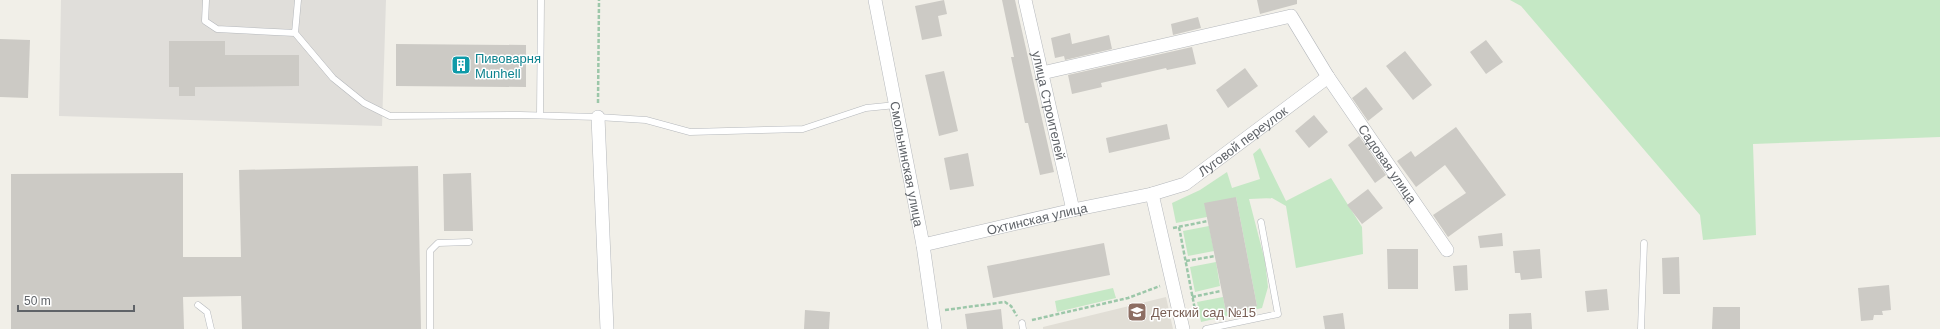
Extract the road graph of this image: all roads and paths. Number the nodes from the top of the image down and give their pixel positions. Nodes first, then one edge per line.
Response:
1 (206, 0) edge
2 (298, 0) edge
3 (541, 0) edge
4 (599, 0) edge
5 (875, 0) edge
6 (1025, 0) edge
7 (296, 33) junction
8 (1042, 73) junction
9 (1328, 77) junction
10 (896, 105) junction
11 (540, 115) junction
12 (598, 117) junction
13 (1152, 194) junction
14 (1073, 210) junction
15 (1208, 221) dead end
16 (1261, 222) dead end
17 (1179, 227) junction
18 (1160, 231) junction
19 (469, 242) dead end
20 (1644, 243) dead end
21 (922, 245) junction
22 (1447, 250) dead end
23 (1214, 256) dead end
24 (1185, 262) junction
25 (1168, 265) junction
26 (1172, 282) junction
27 (1221, 291) dead end
28 (1192, 297) junction
29 (1177, 300) junction
30 (198, 305) dead end
31 (932, 312) junction
32 (1196, 316) dead end
33 (1022, 326) edge
34 (212, 329) edge
35 (430, 329) edge
36 (606, 329) edge
37 (935, 329) edge
38 (1183, 329) edge
39 (1206, 329) edge
40 (1641, 329) edge

1 - 7 lane
2 - 7 lane
3 - 11 lane
4 - 12 path
5 - 10 street, Смольнинская улица
6 - 8 street, улица Строителей
7 - 11 lane
8 - 9 street, Садовая улица
8 - 14 street, улица Строителей
9 - 13 street, Луговой переулок
9 - 22 street, Садовая улица
10 - 12 lane
10 - 21 street, Смольнинская улица
11 - 12 lane
12 - 36 street
13 - 14 street, Охтинская улица
13 - 18 street
14 - 21 street, Охтинская улица
15 - 17 path
16 - 39 lane
17 - 18 path
17 - 24 path
18 - 25 street
19 - 35 lane
20 - 40 lane
21 - 31 street, Смольнинская улица
23 - 24 path
24 - 25 path
24 - 28 path
25 - 26 street
26 - 29 street
26 - 33 path
27 - 28 path
28 - 29 path
28 - 32 path
29 - 38 street
30 - 34 lane
31 - 33 path
31 - 37 street, Смольнинская улица

